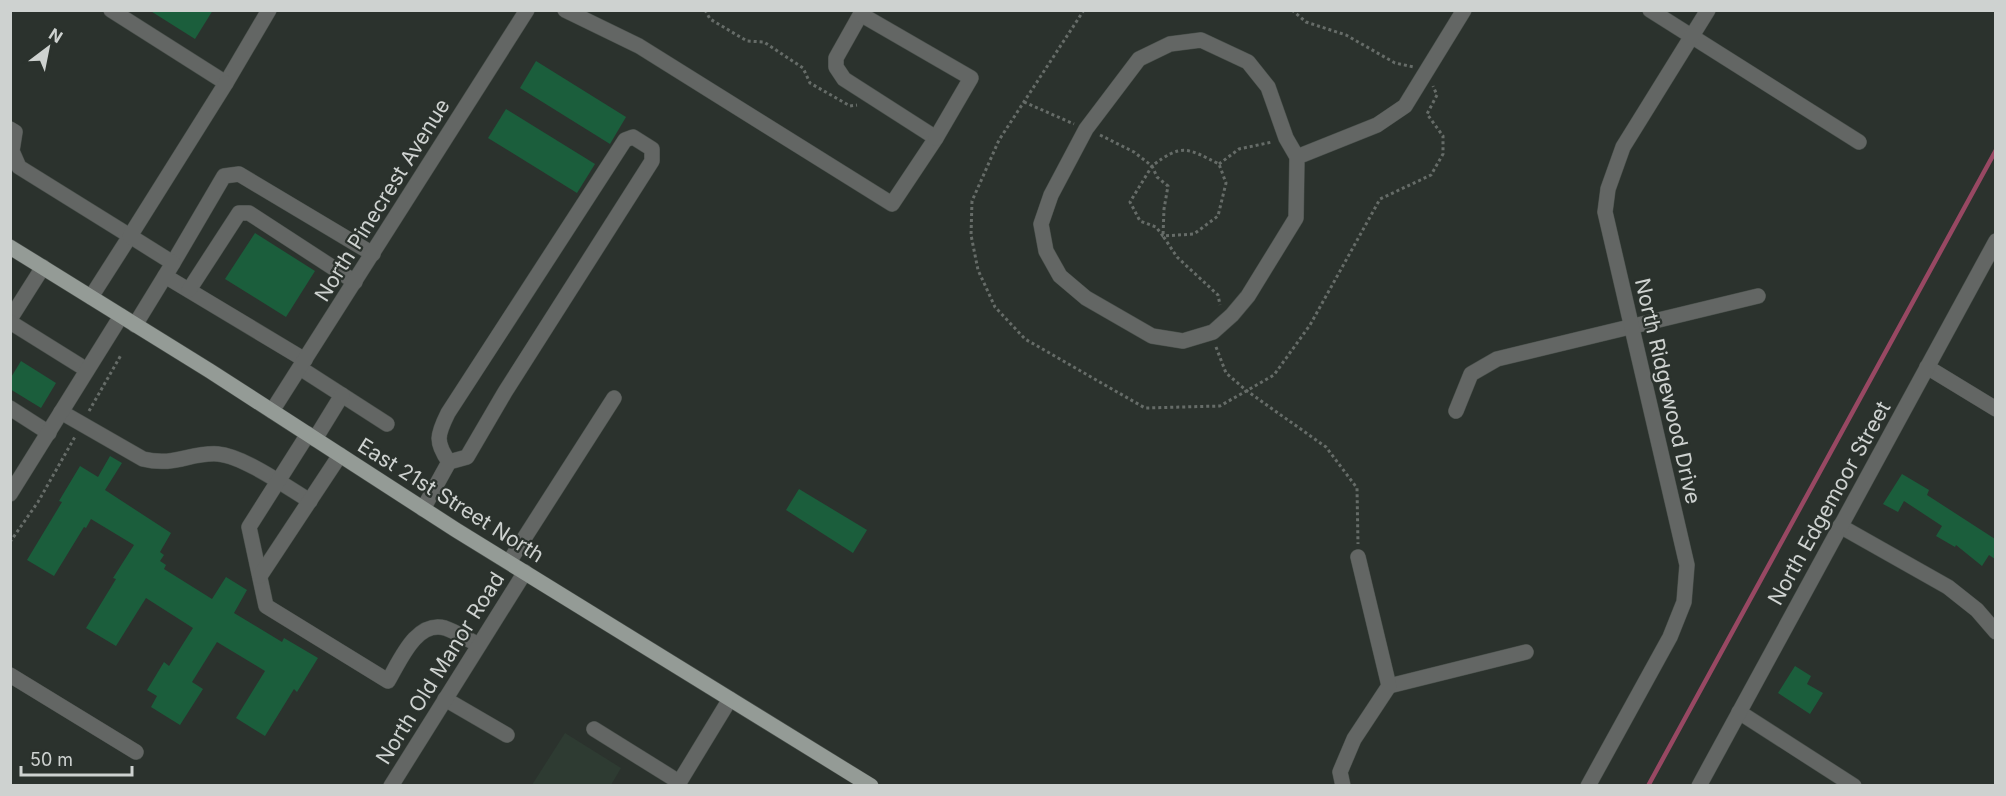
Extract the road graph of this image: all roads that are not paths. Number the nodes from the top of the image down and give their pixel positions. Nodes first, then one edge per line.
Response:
1 (111, 10) edge
2 (269, 10) edge
3 (527, 10) edge
4 (566, 10) edge
5 (1464, 10) edge
6 (1650, 10) edge
7 (1708, 10) edge
8 (862, 13) edge
9 (1692, 36) junction
10 (226, 83) junction
11 (10, 129) edge
12 (936, 138) junction
13 (1858, 142) dead end
14 (1297, 157) junction
15 (130, 236) junction
16 (1995, 241) edge
17 (10, 247) edge
18 (373, 254) junction
19 (43, 267) junction
20 (169, 269) junction
21 (355, 282) junction
22 (189, 290) junction
23 (1758, 296) dead end
24 (91, 297) junction
25 (121, 316) junction
26 (10, 320) edge
27 (135, 325) junction
28 (1631, 326) junction
29 (302, 364) junction
30 (1927, 367) junction
31 (87, 370) junction
32 (342, 395) junction
33 (614, 398) dead end
34 (10, 408) edge
35 (1995, 409) edge
36 (272, 411) junction
37 (1456, 411) dead end
38 (62, 412) junction
39 (387, 424) dead end
40 (49, 433) junction
41 (311, 436) junction
42 (340, 454) junction
43 (449, 462) junction
44 (278, 481) junction
45 (10, 494) edge
46 (310, 501) junction
47 (423, 509) junction
48 (1840, 526) junction
49 (1358, 557) road end
50 (509, 562) junction
51 (525, 572) junction
52 (260, 576) junction
53 (1995, 632) edge
54 (478, 645) junction
55 (1526, 652) dead end
56 (10, 675) edge
57 (1389, 686) junction
58 (445, 699) junction
59 (730, 699) junction
60 (1739, 712) junction
61 (594, 729) dead end
62 (507, 735) dead end
63 (136, 752) dead end
64 (678, 784) edge
65 (391, 786) edge
66 (871, 786) edge
67 (1343, 786) edge
68 (1588, 786) edge
69 (1700, 786) edge
70 (1854, 786) edge

1 - 10 street
2 - 10 street
3 - 18 street, North Pinecrest Avenue
4 - 12 street
5 - 14 street
6 - 9 street
7 - 9 street, North Ridgewood Drive
8 - 12 street
8 - 12 street
9 - 13 street
9 - 28 street, North Ridgewood Drive
10 - 15 street
11 - 15 street
14 - 14 street
15 - 20 street
15 - 24 street
16 - 30 street, North Edgemoor Street
17 - 19 main road, East 21st Street North
18 - 20 street
18 - 21 street, North Pinecrest Avenue
19 - 24 main road, East 21st Street North
19 - 26 street
20 - 22 street
20 - 27 street
21 - 22 street
21 - 29 street, North Pinecrest Avenue
22 - 29 street
23 - 28 street
24 - 25 main road, East 21st Street North
25 - 27 main road, East 21st Street North
25 - 31 street
26 - 31 street
27 - 36 main road, East 21st Street North
28 - 37 street
28 - 68 street, North Ridgewood Drive
29 - 32 street
29 - 36 street, North Pinecrest Avenue
30 - 35 street
30 - 48 street, North Edgemoor Street
31 - 38 street
32 - 39 street
32 - 41 street
33 - 50 street
34 - 40 street
36 - 41 main road, East 21st Street North
38 - 40 street
38 - 44 street
40 - 45 street
41 - 42 main road, East 21st Street North
41 - 44 street
42 - 46 street
42 - 47 main road, East 21st Street North
43 - 43 street
43 - 47 street
44 - 46 street
44 - 52 street
46 - 52 street
47 - 50 main road, East 21st Street North
48 - 53 street
48 - 60 street, North Edgemoor Street
49 - 57 street
50 - 51 main road, East 21st Street North
51 - 54 street, North Old Manor Road
51 - 59 main road, East 21st Street North
52 - 54 street
54 - 58 street, North Old Manor Road
55 - 57 street
56 - 63 street
57 - 67 street
58 - 62 street
58 - 65 street, North Old Manor Road
59 - 64 street
59 - 66 main road, East 21st Street North
60 - 69 street, North Edgemoor Street
60 - 70 street
61 - 64 street

